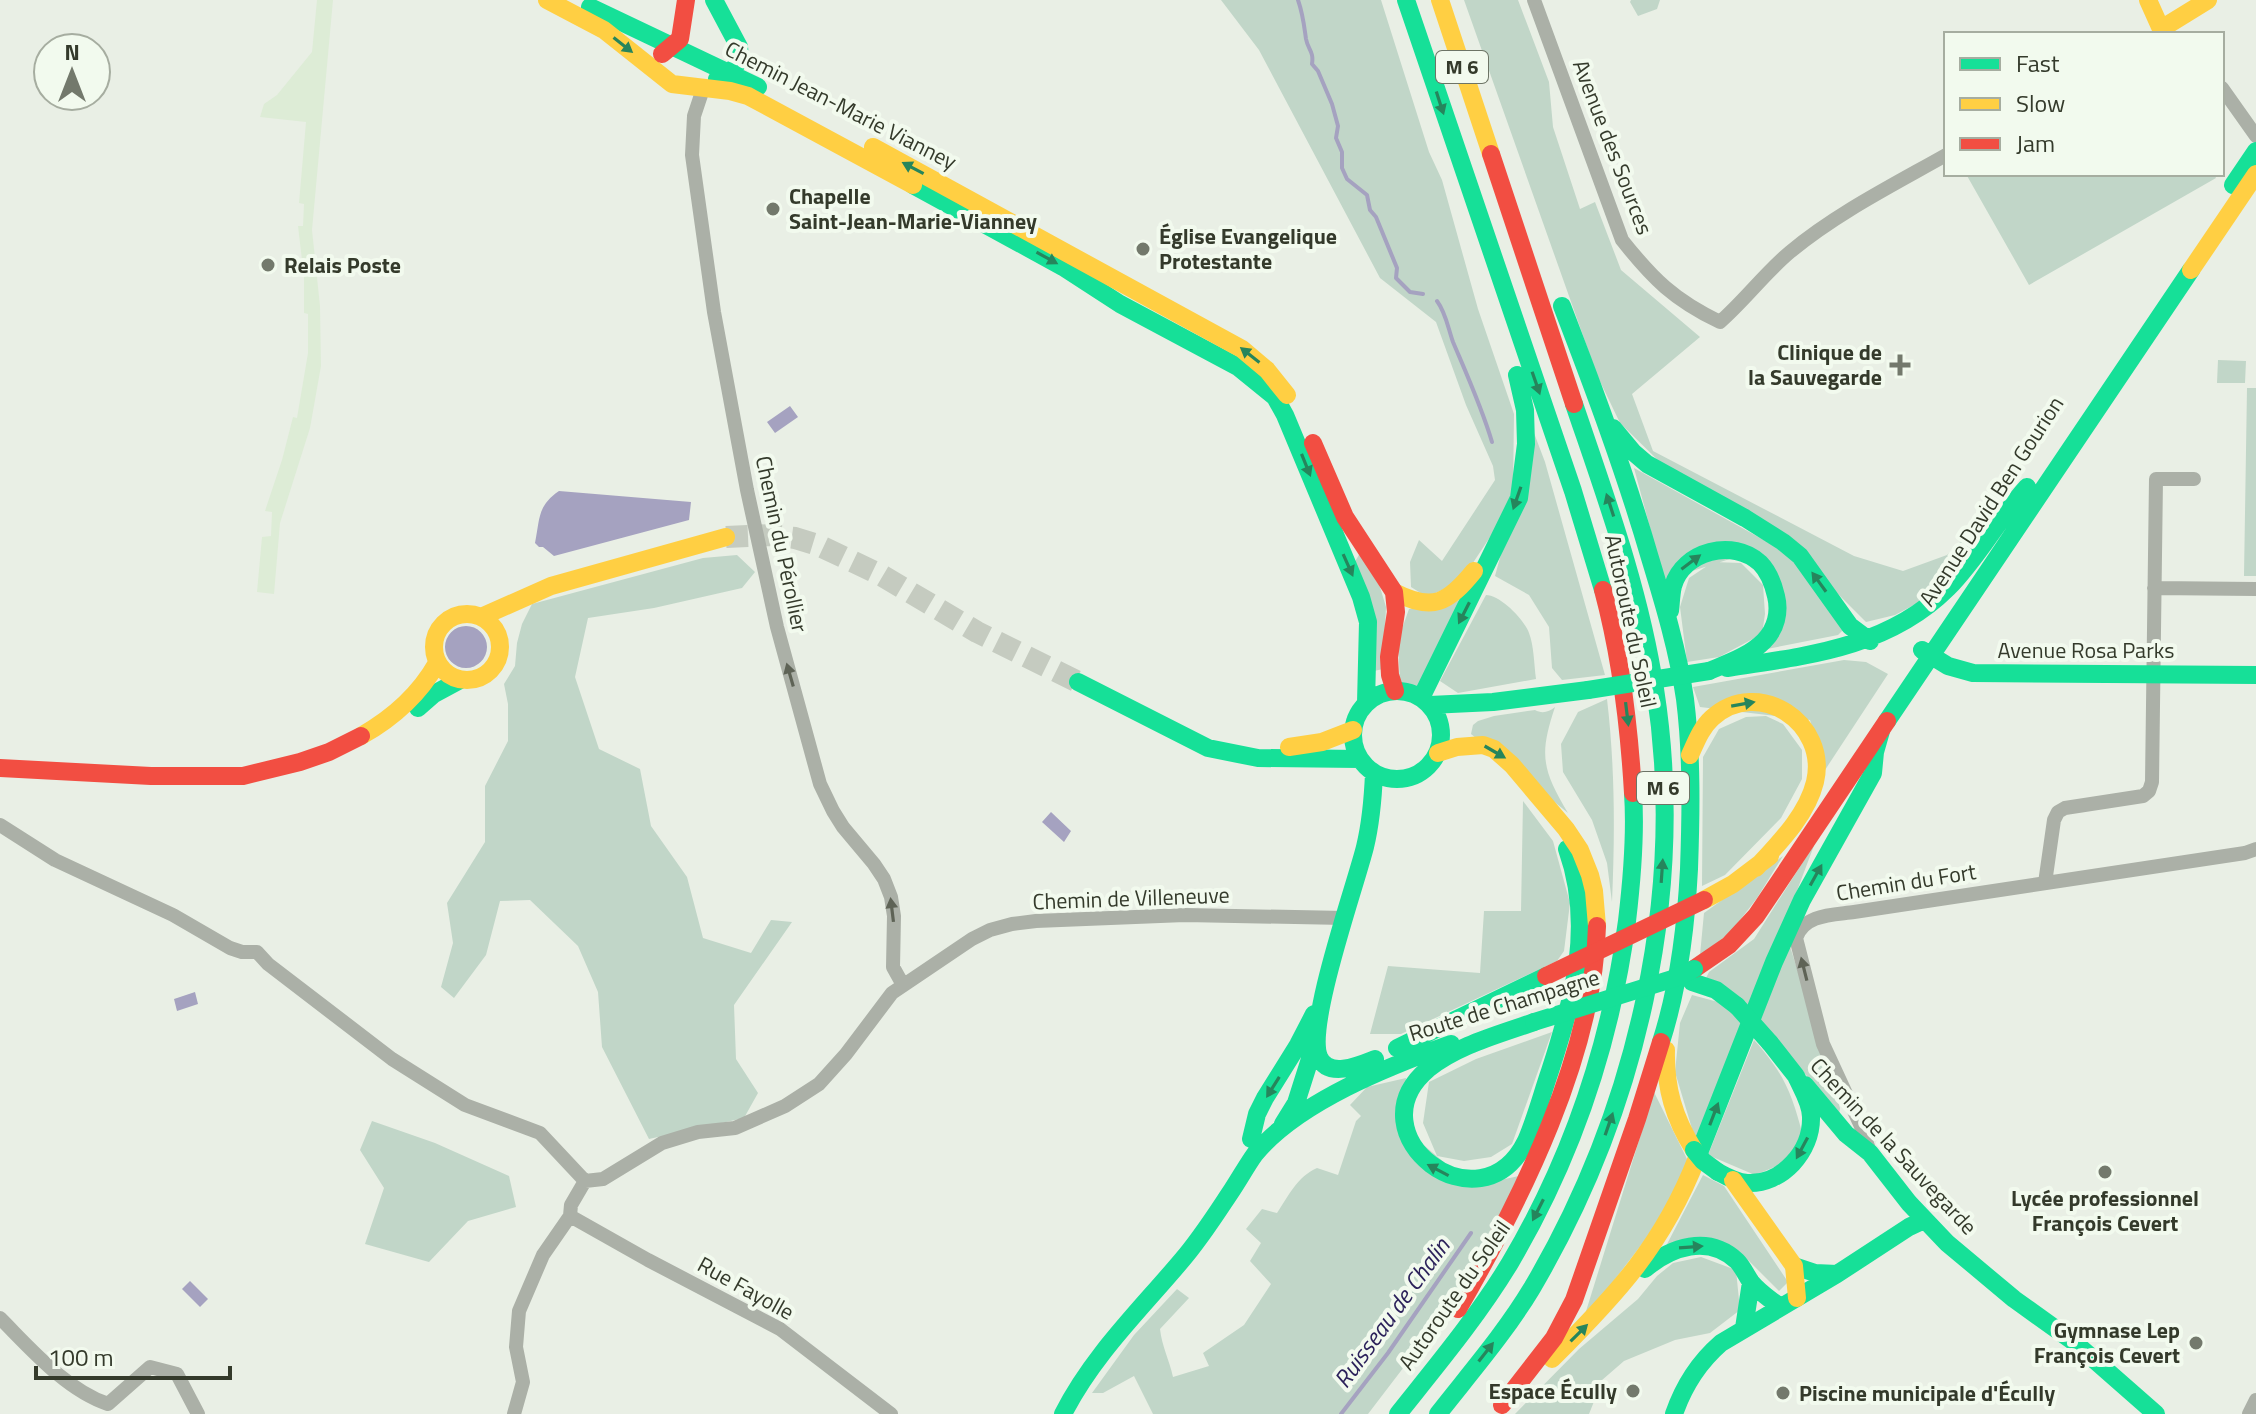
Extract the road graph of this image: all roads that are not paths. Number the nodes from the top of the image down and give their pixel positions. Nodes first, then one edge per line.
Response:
1 (547, 0) edge
2 (576, 0) edge
3 (686, 0) edge
4 (714, 0) edge
5 (1406, 0) edge
6 (1440, 0) edge
7 (1534, 0) edge
8 (2148, 0) edge
9 (2208, 0) edge
10 (2184, 25) edge
11 (2156, 31) edge
12 (671, 47) junction
13 (648, 65) junction
14 (731, 75) junction
15 (703, 89) junction
16 (2224, 91) edge
17 (1485, 134) junction
18 (2256, 136) edge
19 (1456, 150) junction
20 (2256, 151) edge
21 (1944, 156) edge
22 (2256, 174) edge
23 (1183, 318) junction
24 (1152, 321) junction
25 (1604, 416) junction
26 (2194, 479) dead end
27 (2027, 487) junction
28 (726, 537) tunnel mouth
29 (1497, 543) junction
30 (2154, 588) junction
31 (2256, 589) edge
32 (1394, 592) junction
33 (523, 599) junction
34 (481, 617) junction
35 (1671, 632) junction
36 (498, 635) junction
37 (1870, 641) junction
38 (1927, 653) junction
39 (437, 663) junction
40 (1709, 671) junction
41 (2153, 674) junction
42 (2256, 675) edge
43 (460, 680) junction
44 (1078, 682) tunnel mouth
45 (1395, 691) junction
46 (1426, 701) junction
47 (1366, 703) junction
48 (1144, 715) junction
49 (1353, 730) junction
50 (1881, 731) junction
51 (1438, 753) junction
52 (1690, 755) junction
53 (1360, 759) junction
54 (0, 768) edge
55 (1374, 773) junction
56 (159, 777) junction
57 (1394, 779) junction
58 (1535, 795) junction
59 (0, 825) edge
60 (1369, 830) junction
61 (2256, 849) edge
62 (1756, 868) junction
63 (2045, 883) junction
64 (1345, 918) junction
65 (1693, 975) junction
66 (1672, 979) joint
67 (903, 985) junction
68 (1324, 994) junction
69 (1668, 1021) junction
70 (1534, 1022) junction
71 (1316, 1040) junction
72 (1375, 1059) junction
73 (1796, 1076) junction
74 (1299, 1100) junction
75 (1275, 1135) junction
76 (1251, 1139) junction
77 (1870, 1153) junction
78 (1725, 1176) junction
79 (585, 1181) junction
80 (570, 1216) junction
81 (1924, 1220) junction
82 (1947, 1243) junction
83 (1794, 1266) junction
84 (1837, 1274) junction
85 (1751, 1282) junction
86 (1797, 1298) junction
87 (1606, 1306) junction
88 (1780, 1307) junction
89 (0, 1318) edge
90 (1744, 1328) junction
91 (1112, 1339) junction
92 (2256, 1400) edge
93 (1498, 1410) edge
94 (198, 1414) edge
95 (514, 1414) edge
96 (891, 1414) edge
97 (1063, 1414) edge
98 (1384, 1414) edge
99 (1398, 1414) edge
100 (1438, 1414) edge
101 (1674, 1414) edge
102 (2156, 1414) edge
103 (2249, 1414) edge

1 -> 13 main road, Chemin Jean-Marie Vianney
2 - 12 main road, Chemin Jean-Marie Vianney
3 - 12 main road
4 - 14 main road
5 -> 19 main road, Autoroute du Soleil / M 6
6 - 17 main road, Autoroute du Soleil / M 6
7 - 21 street, Avenue des Sources
8 - 11 main road
9 - 10 main road
10 - 11 main road
12 - 13 main road
12 - 14 main road, Chemin Jean-Marie Vianney
13 - 15 main road, Chemin Jean-Marie Vianney
14 - 15 main road
23 -> 14 main road, Chemin Jean-Marie Vianney
15 -> 24 main road, Chemin Jean-Marie Vianney
67 -> 15 street, Chemin du Pérollier
16 - 18 street
17 - 25 main road
100 -> 17 main road, Autoroute du Soleil / M 6
19 -> 29 main road
19 -> 99 main road, Autoroute du Soleil / M 6
20 - 27 main road, Avenue David Ben Gourion
22 - 38 main road, Avenue David Ben Gourion
23 - 24 main road
32 -> 23 main road, Chemin Jean-Marie Vianney
24 -> 47 main road, Chemin Jean-Marie Vianney
25 - 35 main road
37 -> 25 main road
26 - 30 street
27 - 37 main road
27 - 38 main road, Avenue David Ben Gourion
28 - 33 main road
29 - 32 main road
29 -> 46 main road
30 - 31 street
30 - 41 street
32 - 45 main road
33 - 34 main road
33 - 36 main road
34 - 36 main road
34 - 39 main road
35 -> 40 main road
35 - 52 main road
36 - 43 main road
37 - 40 main road
38 - 41 main road, Avenue Rosa Parks
38 - 50 main road, Avenue David Ben Gourion
38 - 62 main road, Avenue David Ben Gourion
39 - 43 main road
39 - 56 main road
40 - 46 main road, bridge
41 - 42 main road, Avenue Rosa Parks
41 - 63 street
43 - 56 main road
44 - 48 main road
45 - 46 main road
45 - 47 main road
46 - 51 main road
47 - 49 main road
48 - 49 main road
48 - 53 main road
49 - 53 main road
50 - 65 main road, Avenue David Ben Gourion
87 -> 50 main road
51 - 57 main road
51 -> 58 main road
52 -> 62 main road
52 - 69 main road
53 - 55 main road
54 - 56 main road
55 - 57 main road
55 - 60 main road
57 - 60 main road
58 -> 70 main road
58 - 98 main road
59 - 79 street
60 - 64 main road
61 - 63 street, Chemin du Fort
62 - 72 main road, Route de Champagne, bridge
77 -> 63 street, Chemin du Fort
64 - 67 street, Chemin de Villeneuve
64 - 68 main road
65 - 66 main road, Chemin de la Sauvegarde, bridge
65 - 73 main road, Chemin de la Sauvegarde, bridge
66 - 70 main road, Route de Champagne, bridge
67 - 79 street, Chemin de Villeneuve
68 - 71 main road
68 -> 76 main road
69 - 78 main road, bridge
69 - 93 main road
70 - 75 main road, Route de Champagne
71 - 72 main road
71 - 74 main road
72 - 74 main road, Route de Champagne
73 - 77 main road, Chemin de la Sauvegarde
73 -> 78 main road
74 - 75 main road
74 - 76 main road, Route de Champagne
75 - 91 main road, Route de Champagne
76 - 91 main road, Route de Champagne
77 - 81 main road, Chemin de la Sauvegarde
78 - 83 main road
79 - 80 street
80 - 95 street
80 - 96 street, Rue Fayolle
81 - 82 main road, Chemin de la Sauvegarde
81 - 84 main road
82 - 84 main road
82 - 102 main road, Chemin de la Sauvegarde
83 - 84 main road
83 - 86 main road
84 - 86 main road
87 -> 85 main road
85 - 88 main road
85 - 90 main road
86 - 88 main road
93 -> 87 main road
88 - 90 main road
89 - 94 street
90 - 101 main road
91 - 97 main road, Route de Champagne
92 - 103 street

